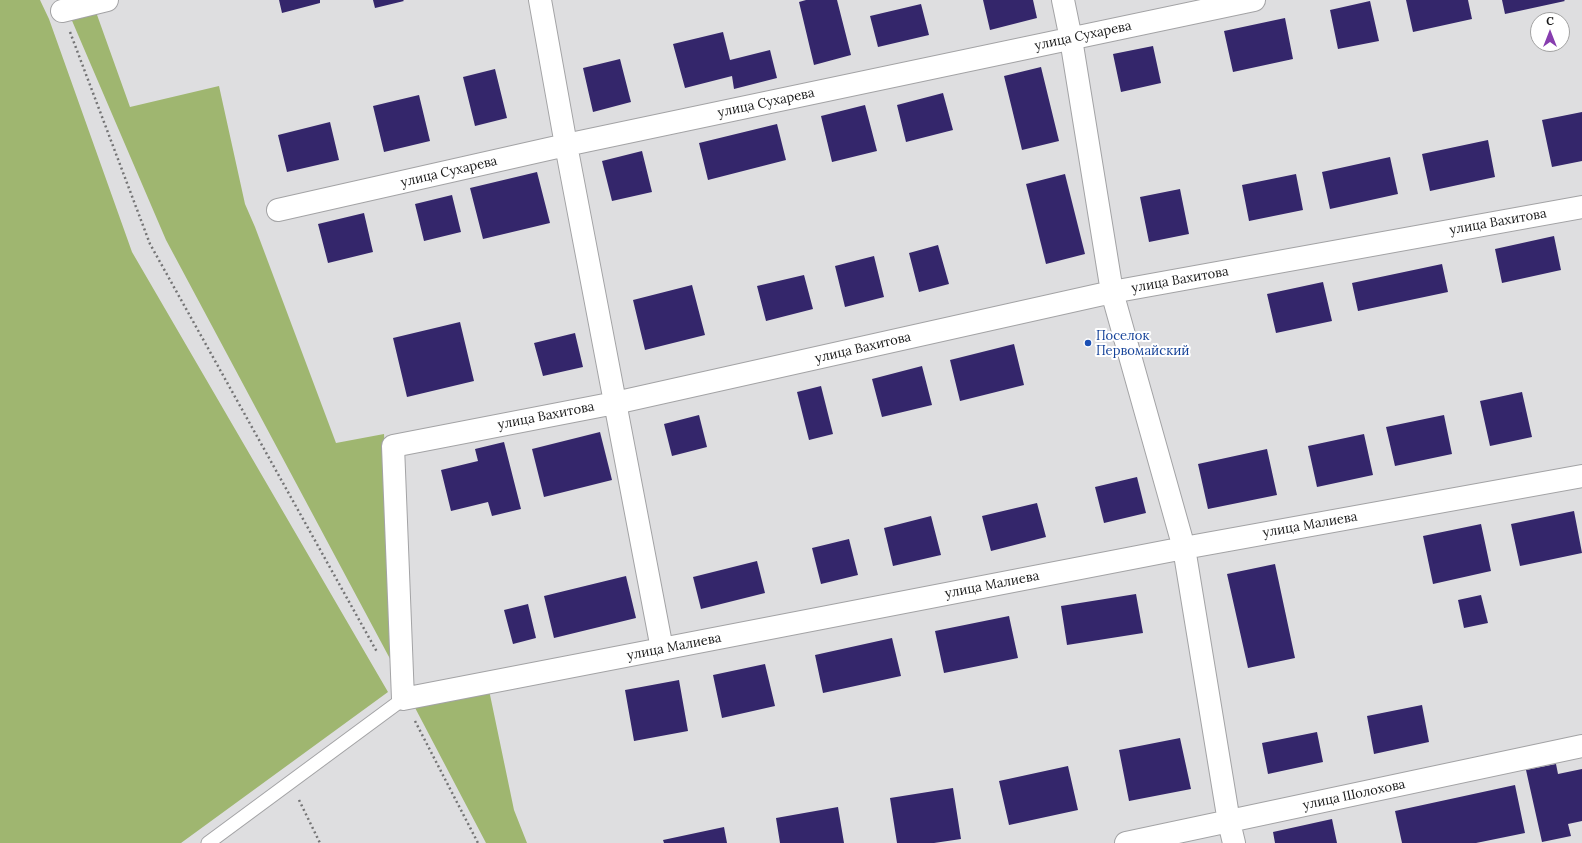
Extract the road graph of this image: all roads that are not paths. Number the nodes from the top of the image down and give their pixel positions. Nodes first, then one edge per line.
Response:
1 (107, 0) edge
2 (540, 0) edge
3 (1063, 0) edge
4 (1254, 0) edge
5 (62, 11) road end
6 (1072, 39) junction
7 (566, 145) junction
8 (1582, 207) edge
9 (278, 210) dead end
10 (1112, 292) junction
11 (615, 403) junction
12 (1582, 476) edge
13 (1184, 548) junction
14 (662, 649) junction
15 (403, 699) junction
16 (1582, 746) edge
17 (1229, 822) junction
18 (208, 843) edge
19 (1126, 843) edge
20 (1234, 843) edge

1 - 5 street
2 - 7 street
3 - 6 street
4 - 6 street, улица Сухарева
6 - 7 street, улица Сухарева
6 - 10 street
7 - 9 street, улица Сухарева
7 - 11 street
8 - 10 street, улица Вахитова
10 - 11 street, улица Вахитова
10 - 13 street
11 - 14 street
11 - 15 street, улица Вахитова
12 - 13 street, улица Малиева
13 - 14 street, улица Малиева
13 - 17 street
14 - 15 street, улица Малиева
15 - 18 lane
16 - 17 street, улица Шолохова
17 - 19 street, улица Шолохова
17 - 20 street

